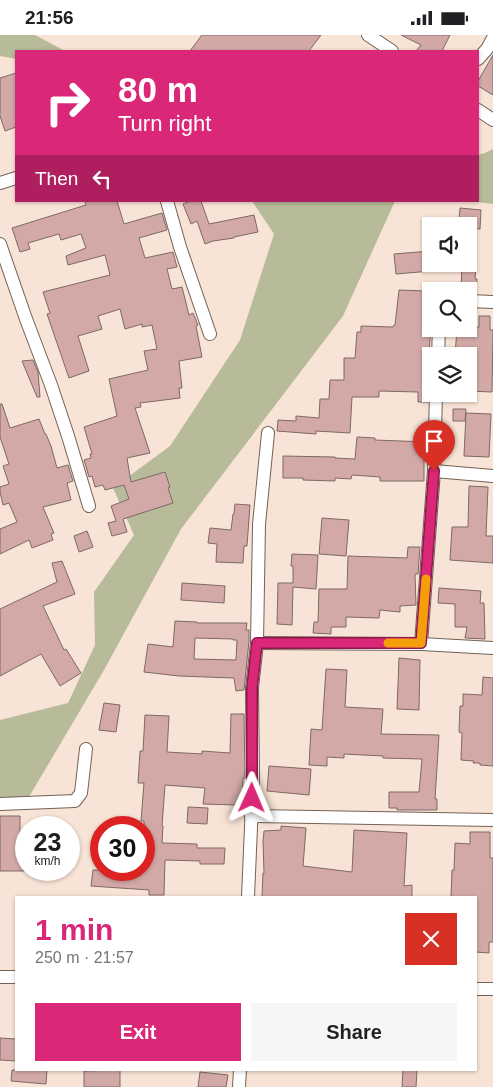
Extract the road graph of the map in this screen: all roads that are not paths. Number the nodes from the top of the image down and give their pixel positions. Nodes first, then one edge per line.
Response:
1 (368, 35) edge
2 (493, 38) edge
3 (390, 50) edge
4 (479, 58) edge
5 (479, 111) edge
6 (493, 120) edge
7 (15, 177) edge
8 (0, 183) edge
9 (167, 202) edge
10 (0, 244) edge
11 (477, 301) edge
12 (493, 302) edge
13 (210, 334) dead end
14 (436, 402) edge
15 (268, 433) dead end
16 (434, 471) junction
17 (493, 476) edge
18 (89, 506) dead end
19 (257, 643) junction
20 (421, 643) junction
21 (493, 648) edge
22 (86, 749) dead end
23 (0, 804) edge
24 (251, 815) junction
25 (493, 821) edge
26 (248, 896) edge
27 (0, 977) edge
28 (15, 977) edge
29 (477, 989) edge
30 (493, 989) edge
31 (240, 1071) edge
32 (239, 1087) edge

1 - 3 street
2 - 4 street
5 - 6 street
7 - 8 street
9 - 13 street
10 - 18 street
11 - 12 street
14 - 16 street
15 - 19 street
16 - 17 street
16 - 20 street
19 - 20 street
19 - 24 street
20 - 21 street
22 - 23 street
24 - 25 street
24 - 26 street
27 - 28 street
29 - 30 street
31 - 32 street

